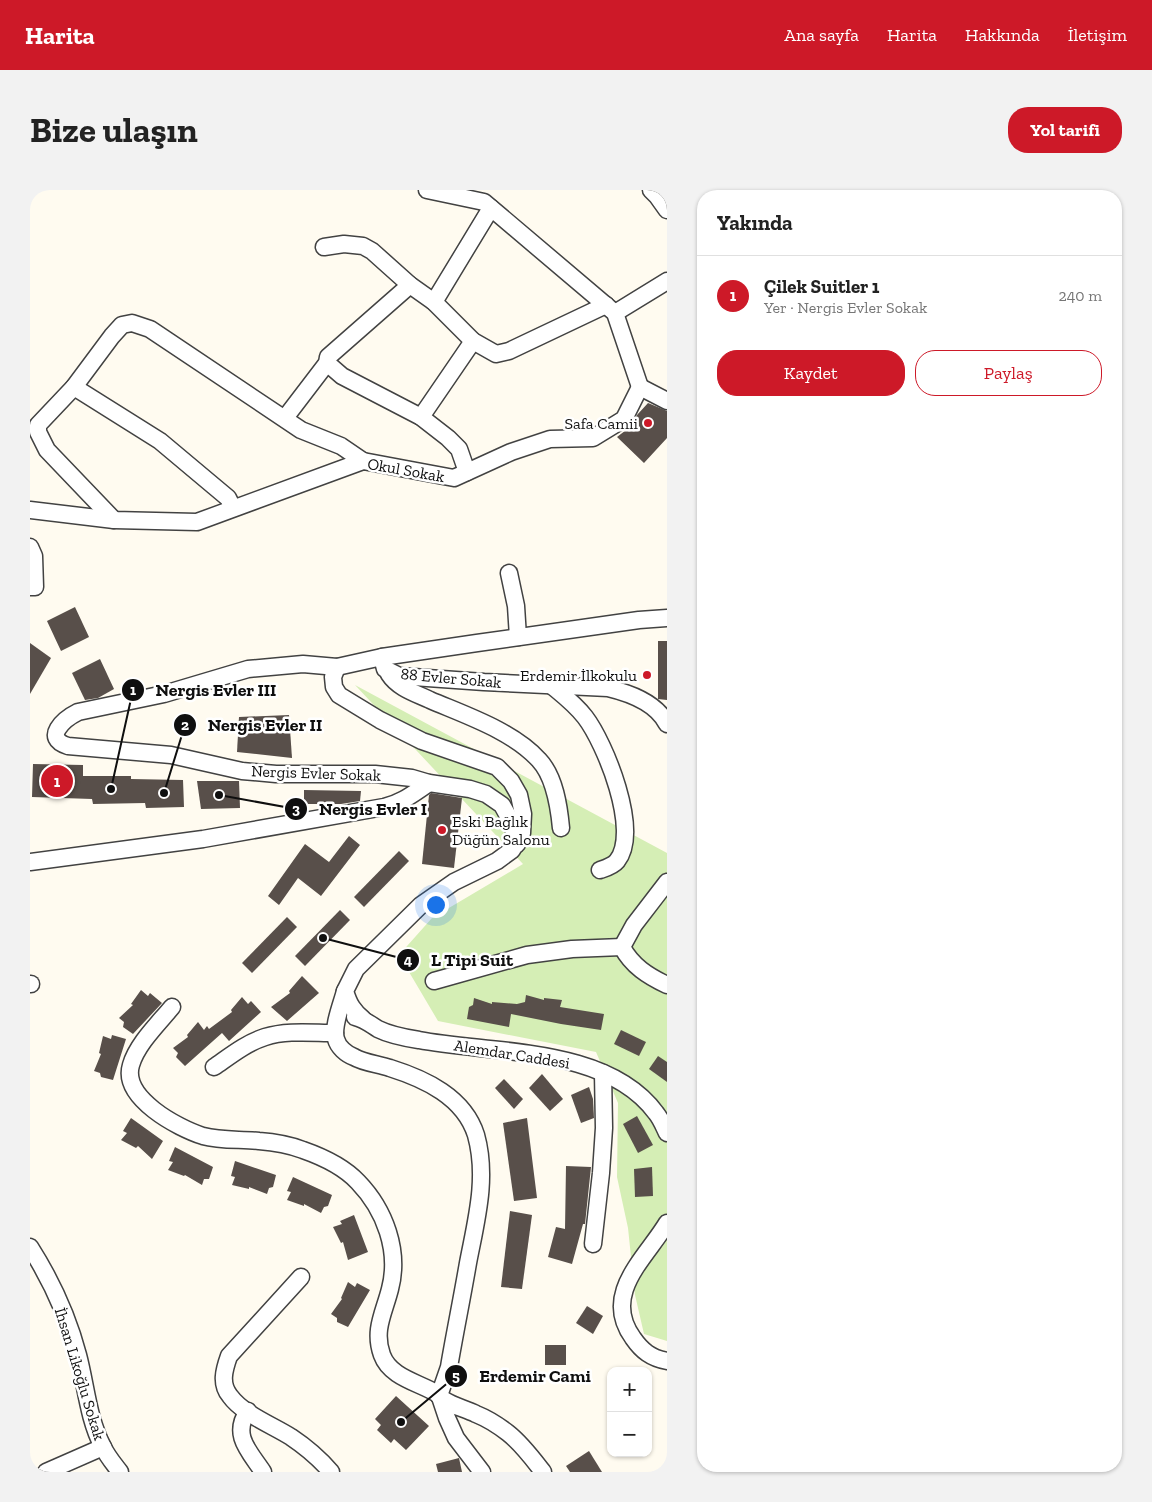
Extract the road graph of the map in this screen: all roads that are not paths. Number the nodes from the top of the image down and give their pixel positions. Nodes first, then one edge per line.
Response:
1 (427, 190) edge
2 (650, 190) edge
3 (491, 208) junction
4 (667, 210) edge
5 (324, 247) dead end
6 (667, 281) edge
7 (410, 285) junction
8 (434, 302) junction
9 (610, 309) junction
10 (473, 341) junction
11 (327, 363) junction
12 (74, 387) junction
13 (640, 387) junction
14 (667, 401) edge
15 (421, 417) junction
16 (285, 418) junction
17 (363, 461) junction
18 (467, 472) junction
19 (233, 508) junction
20 (30, 510) edge
21 (114, 520) junction
22 (30, 547) edge
23 (509, 573) dead end
24 (30, 586) edge
25 (667, 618) edge
26 (518, 637) junction
27 (384, 663) junction
28 (337, 667) junction
29 (551, 685) junction
30 (667, 724) edge
31 (429, 783) junction
32 (560, 828) dead end
33 (517, 844) junction
34 (30, 862) edge
35 (600, 870) dead end
36 (667, 882) edge
37 (622, 947) junction
38 (434, 981) dead end
39 (667, 985) edge
40 (345, 991) junction
41 (172, 1007) dead end
42 (363, 1019) junction
43 (336, 1028) junction
44 (214, 1067) dead end
45 (603, 1073) junction
46 (667, 1133) edge
47 (667, 1223) edge
48 (662, 1236) edge
49 (593, 1244) dead end
50 (30, 1247) edge
51 (301, 1277) dead end
52 (667, 1361) edge
53 (440, 1397) junction
54 (248, 1411) junction
55 (103, 1447) junction
56 (46, 1472) edge
57 (120, 1472) edge
58 (263, 1472) edge
59 (332, 1472) edge
60 (482, 1472) edge
61 (543, 1472) edge

1 - 3 street
2 - 4 street
3 - 8 street
3 - 9 street
5 - 7 street
6 - 9 street
7 - 8 street
7 - 11 street
8 - 10 street
9 - 10 street
9 - 13 street
10 - 15 street
11 - 15 street
11 - 16 street
12 - 16 street
12 - 19 street
12 - 21 street
13 - 14 street
13 - 18 street, Okul Sokak
15 - 18 street
16 - 17 street
17 - 18 street, Okul Sokak
17 - 19 street, Okul Sokak
19 - 21 street, Okul Sokak
20 - 21 street, Okul Sokak
22 - 24 street
23 - 26 street
25 - 26 street
26 - 27 street
27 - 28 street
27 - 29 street, 88 Evler Sokak
27 - 32 street
28 - 31 street, Nergis Evler Sokak
28 - 33 street
29 - 30 street, 88 Evler Sokak
29 - 35 street
31 - 33 street, Nergis Evler Sokak
31 - 34 street
33 - 40 street
36 - 37 street
37 - 38 street
37 - 39 street
40 - 42 street
40 - 43 street
41 - 53 street
42 - 43 street
42 - 45 street, Alemdar Caddesi
43 - 44 street
43 - 53 street
45 - 46 street, Alemdar Caddesi
45 - 49 street
47 - 48 street
48 - 52 street
50 - 55 street, İhsan Likoğlu Sokak
51 - 54 street
53 - 60 street
53 - 61 street
54 - 58 street
54 - 59 street
55 - 56 street
55 - 57 street, İhsan Likoğlu Sokak

